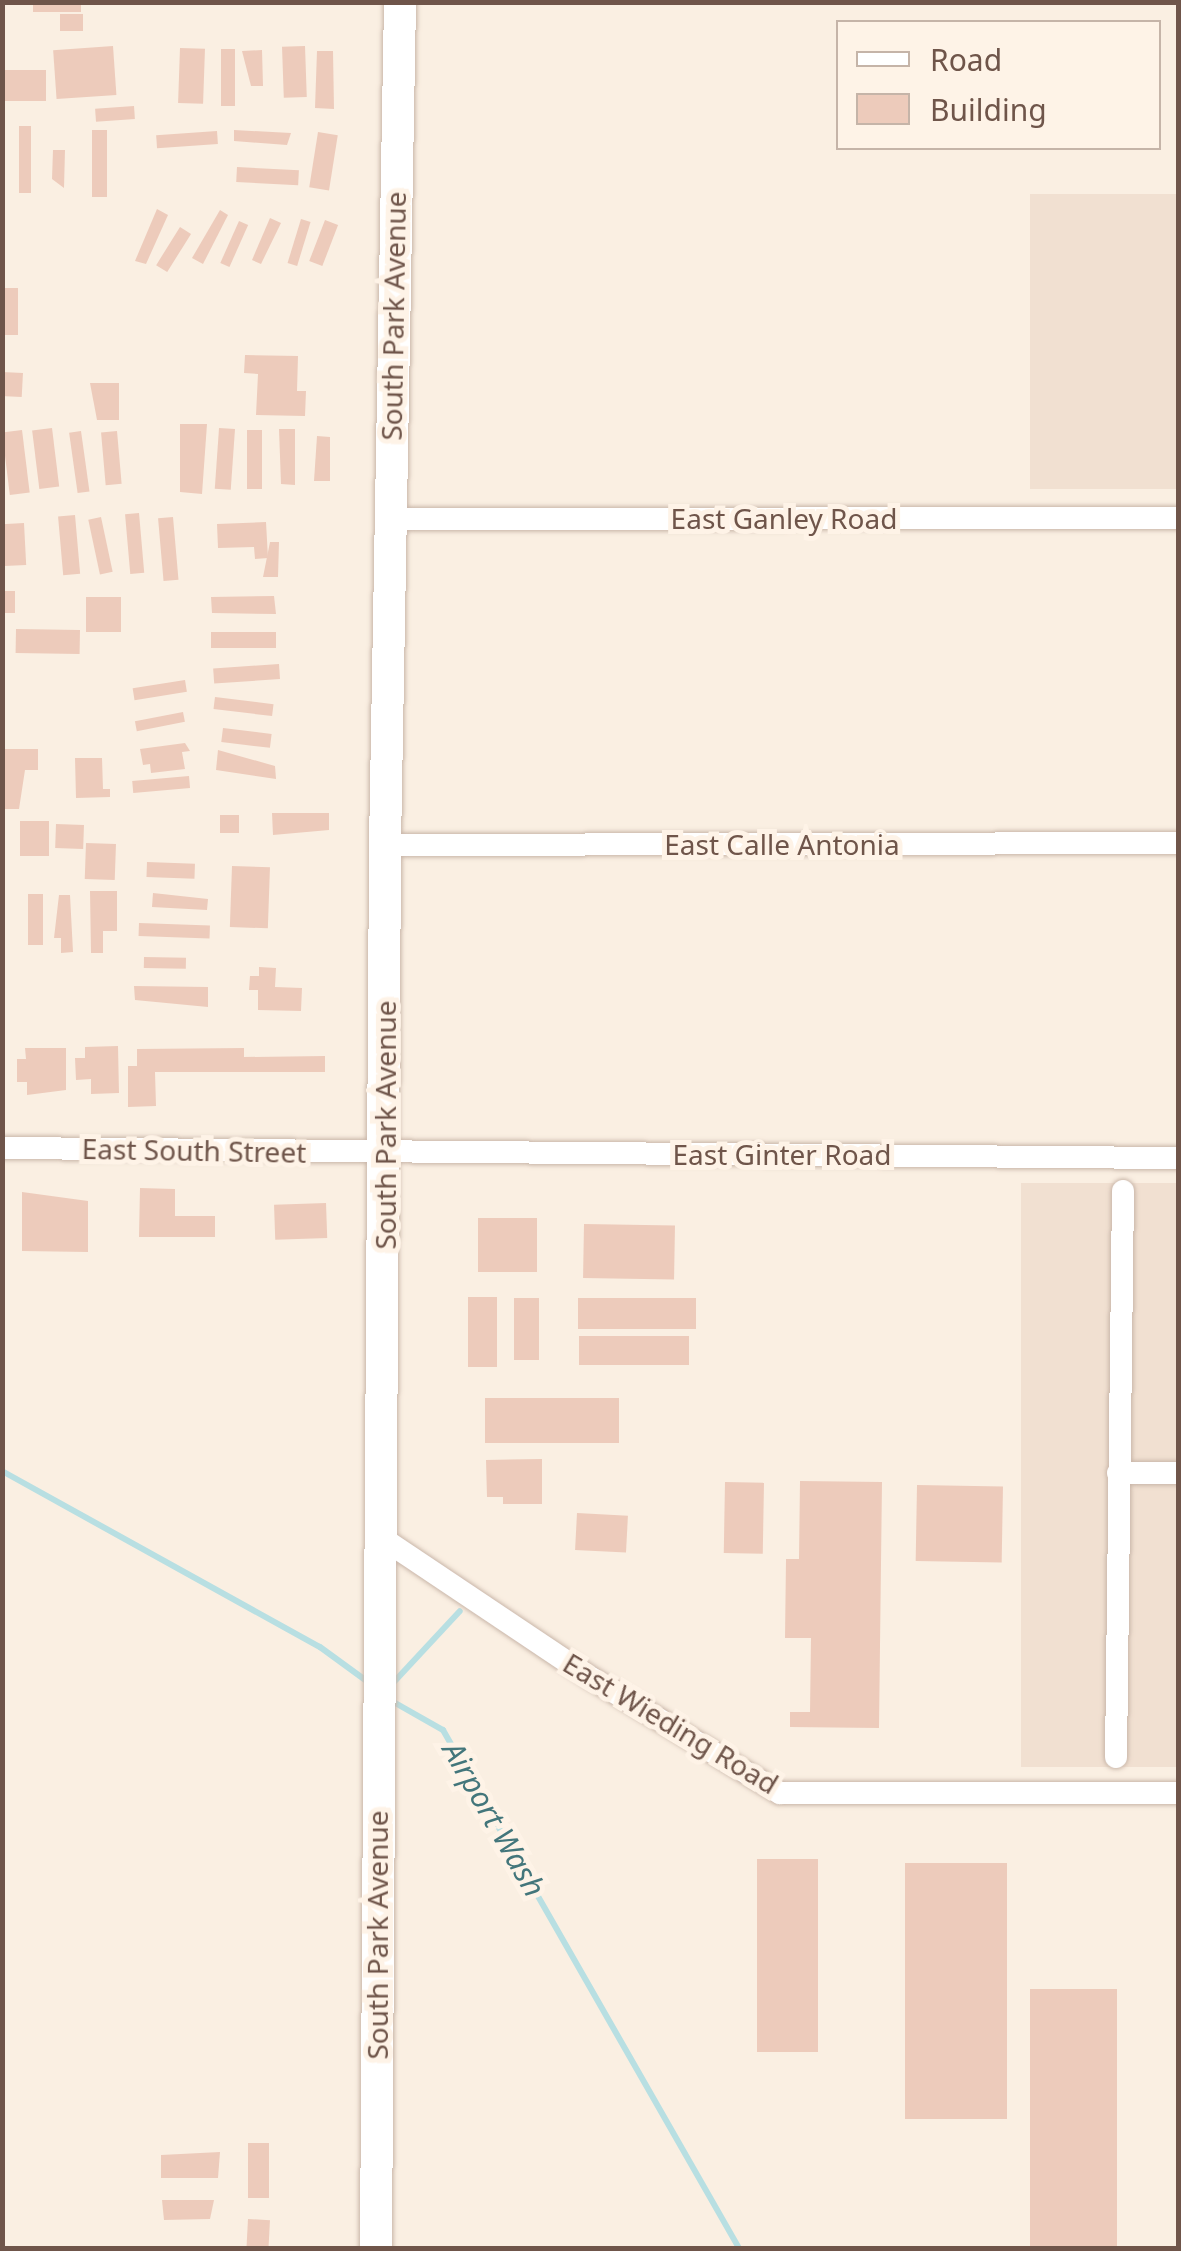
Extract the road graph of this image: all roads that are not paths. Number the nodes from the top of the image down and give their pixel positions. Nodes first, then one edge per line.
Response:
1 (400, 2) edge
2 (1178, 518) edge
3 (389, 519) junction
4 (1178, 843) edge
5 (385, 845) junction
6 (2, 1148) edge
7 (386, 1152) junction
8 (1178, 1158) edge
9 (1123, 1191) dead end
10 (1118, 1473) junction
11 (1178, 1473) edge
12 (379, 1536) junction
13 (1116, 1758) dead end
14 (1178, 1793) edge
15 (376, 2248) edge

1 - 3 main road, South Park Avenue
2 - 3 street, East Ganley Road
3 - 5 main road, South Park Avenue
4 - 5 street, East Calle Antonia
5 - 7 main road, South Park Avenue
6 - 7 street, East South Street
7 - 8 street, East Ginter Road
7 - 12 main road, South Park Avenue
9 - 10 street
10 - 11 street
10 - 13 street
12 - 14 street, East Wieding Road
12 - 15 main road, South Park Avenue

